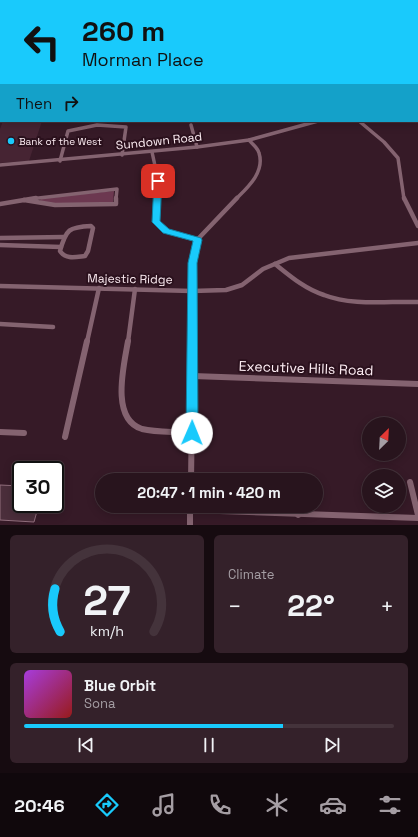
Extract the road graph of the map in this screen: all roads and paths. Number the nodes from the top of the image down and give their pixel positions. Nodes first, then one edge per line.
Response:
1 (314, 122) edge
2 (360, 122) edge
3 (191, 125) dead end
4 (249, 140) junction
5 (197, 147) junction
6 (152, 152) junction
7 (122, 155) junction
8 (60, 161) junction
9 (0, 165) edge
10 (23, 200) junction
11 (0, 204) edge
12 (418, 226) edge
13 (64, 237) junction
14 (0, 238) edge
15 (198, 240) junction
16 (418, 243) edge
17 (0, 245) edge
18 (61, 247) junction
19 (276, 264) junction
20 (0, 286) edge
21 (99, 288) junction
22 (135, 289) junction
23 (192, 291) junction
24 (418, 302) edge
25 (0, 324) edge
26 (53, 326) dead end
27 (193, 376) junction
28 (418, 384) edge
29 (0, 432) edge
30 (24, 432) dead end
31 (192, 433) junction
32 (65, 437) dead end
33 (191, 473) edge
34 (410, 482) dead end
35 (190, 513) edge
36 (267, 513) edge
37 (298, 515) joint
38 (418, 515) edge
39 (418, 518) edge
40 (190, 525) edge

1 - 4 street, Sundown Road
2 - 12 street
3 - 5 street
4 - 5 street, Sundown Road
4 - 15 street
5 - 6 street, Sundown Road
6 - 7 street, Sundown Road
6 - 15 street
7 - 8 street, Sundown Road
7 - 8 street
8 - 9 street, Sundown Road
10 - 10 street
10 - 11 street
13 - 14 street
13 - 18 street
13 - 18 street
15 - 23 street
16 - 19 street, Majestic Ridge
17 - 18 street
19 - 23 street, Majestic Ridge
19 - 24 street
20 - 21 street, Majestic Ridge
21 - 22 street, Majestic Ridge
21 - 32 street
22 - 23 street, Majestic Ridge
22 - 31 street
23 - 27 street
25 - 26 street
27 - 28 street, Executive Hills Road
27 - 31 street
29 - 30 street
31 - 33 street
34 - 38 street
35 - 40 street
36 - 37 street
37 - 39 street

